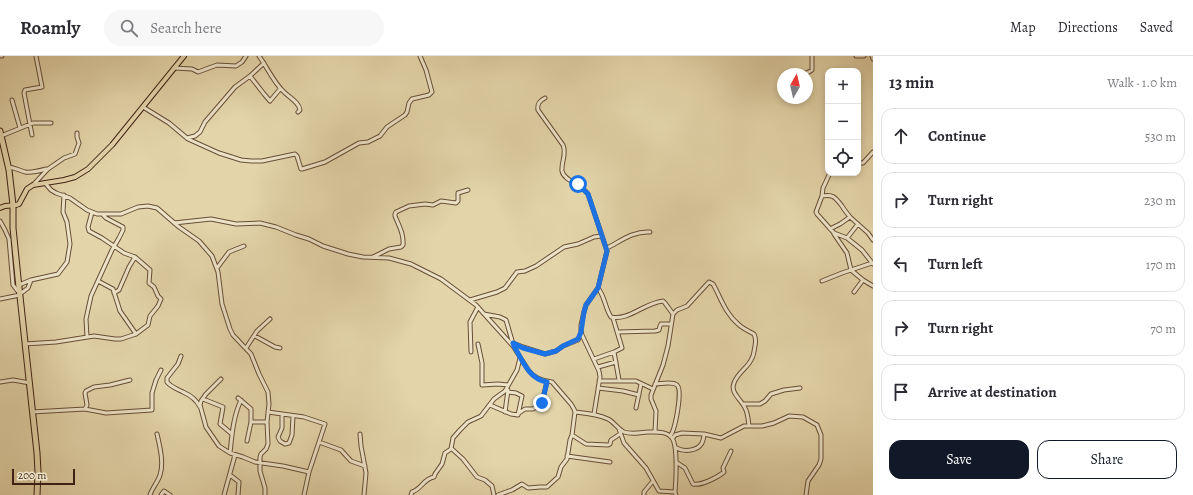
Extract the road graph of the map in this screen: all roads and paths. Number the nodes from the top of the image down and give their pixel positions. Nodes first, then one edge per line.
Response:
1 (36, 56) edge
2 (184, 56) edge
3 (246, 56) edge
4 (259, 56) edge
5 (420, 56) edge
6 (812, 56) edge
7 (856, 56) edge
8 (864, 56) edge
9 (264, 63) junction
10 (174, 68) junction
11 (812, 68) edge
12 (250, 76) junction
13 (280, 89) junction
14 (545, 98) dead end
15 (12, 100) dead end
16 (143, 107) junction
17 (298, 112) dead end
18 (51, 123) dead end
19 (29, 124) junction
20 (20, 128) junction
21 (1, 133) edge
22 (77, 133) dead end
23 (32, 136) dead end
24 (187, 138) junction
25 (873, 152) edge
26 (861, 163) edge
27 (8, 167) junction
28 (48, 169) junction
29 (829, 176) edge
30 (45, 183) junction
31 (33, 185) junction
32 (468, 190) dead end
33 (64, 196) junction
34 (822, 196) junction
35 (13, 205) junction
36 (0, 208) edge
37 (92, 212) junction
38 (103, 214) junction
39 (850, 217) junction
40 (0, 221) edge
41 (174, 222) junction
42 (858, 224) junction
43 (830, 229) junction
44 (650, 232) dead end
45 (834, 233) junction
46 (601, 236) junction
47 (847, 238) junction
48 (873, 240) edge
49 (115, 246) junction
50 (244, 246) dead end
51 (607, 248) junction
52 (135, 257) junction
53 (372, 257) junction
54 (872, 264) edge
55 (217, 268) junction
56 (851, 270) junction
57 (30, 280) junction
58 (98, 280) junction
59 (863, 280) junction
60 (822, 281) dead end
61 (19, 285) junction
62 (873, 286) edge
63 (598, 288) junction
64 (114, 292) junction
65 (854, 292) dead end
66 (20, 295) junction
67 (0, 299) edge
68 (470, 300) junction
69 (478, 307) junction
70 (484, 314) junction
71 (673, 314) junction
72 (614, 318) junction
73 (270, 319) dead end
74 (671, 324) junction
75 (581, 332) junction
76 (618, 332) junction
77 (136, 334) junction
78 (255, 336) junction
79 (87, 337) junction
80 (25, 344) junction
81 (478, 344) dead end
82 (513, 344) junction
83 (246, 348) junction
84 (280, 348) dead end
85 (471, 352) dead end
86 (614, 352) junction
87 (182, 356) dead end
88 (520, 357) junction
89 (594, 359) junction
90 (616, 362) junction
91 (598, 367) junction
92 (161, 370) dead end
93 (221, 379) dead end
94 (130, 380) dead end
95 (619, 380) junction
96 (599, 381) junction
97 (0, 382) edge
98 (547, 382) junction
99 (30, 383) junction
100 (641, 384) junction
101 (655, 384) junction
102 (508, 385) junction
103 (598, 388) junction
104 (800, 388) dead end
105 (653, 389) junction
106 (508, 392) junction
107 (639, 395) junction
108 (203, 399) junction
109 (743, 404) junction
110 (490, 405) junction
111 (200, 407) junction
112 (636, 408) dead end
113 (85, 409) junction
114 (32, 412) junction
115 (268, 412) junction
116 (505, 412) junction
117 (575, 412) junction
118 (519, 413) junction
119 (282, 414) junction
120 (594, 414) junction
121 (293, 416) junction
122 (251, 422) junction
123 (267, 422) junction
124 (749, 426) junction
125 (618, 429) junction
126 (655, 432) junction
127 (157, 434) dead end
128 (232, 434) junction
129 (360, 434) dead end
130 (620, 434) junction
131 (704, 434) junction
132 (572, 435) junction
133 (671, 437) junction
134 (247, 441) dead end
135 (319, 442) junction
136 (675, 447) junction
137 (452, 449) junction
138 (731, 451) dead end
139 (230, 453) junction
140 (236, 455) junction
141 (567, 456) junction
142 (610, 462) dead end
143 (676, 462) junction
144 (260, 463) junction
145 (365, 466) junction
146 (309, 472) junction
147 (230, 475) junction
148 (653, 481) junction
149 (676, 494) edge
150 (37, 495) edge
151 (150, 495) edge
152 (161, 495) edge
153 (170, 495) edge
154 (224, 495) edge
155 (238, 495) edge
156 (265, 495) edge
157 (304, 495) edge
158 (364, 495) edge
159 (411, 495) edge
160 (494, 495) edge
161 (498, 495) edge
162 (644, 495) edge
163 (806, 495) edge

1 - 19 street
2 - 10 main road
3 - 10 street
4 - 9 street
5 - 24 street
6 - 11 street
7 - 8 street
9 - 12 street
9 - 13 street
10 - 16 main road
12 - 13 street
12 - 24 street
13 - 17 street
14 - 46 street
15 - 20 street
16 - 24 street
16 - 30 main road
18 - 19 street
19 - 20 street
19 - 23 street
20 - 21 street
21 - 27 highway
22 - 28 street
25 - 26 street
27 - 28 street
27 - 35 highway
28 - 31 street
29 - 34 street
30 - 31 main road
30 - 33 street
31 - 35 main road
32 - 53 street
33 - 37 street
33 - 57 street
34 - 39 street
34 - 43 street
35 - 36 main road
35 - 61 highway
37 - 38 street
37 - 49 street
38 - 41 street
38 - 49 street
39 - 42 street
39 - 43 street
40 - 66 street
41 - 53 street
41 - 55 street
42 - 47 street
42 - 48 street
43 - 45 street
44 - 51 street
45 - 47 street
45 - 56 street
46 - 51 street
46 - 68 street
47 - 54 street
49 - 52 street
49 - 58 street
50 - 55 street
51 - 63 street
52 - 64 street
52 - 77 street
53 - 68 street
54 - 56 street
55 - 83 street
56 - 59 street
56 - 60 street
57 - 61 street
57 - 66 street
58 - 64 street
58 - 79 street
59 - 62 street
59 - 65 street
61 - 66 highway
63 - 72 street
63 - 75 street
64 - 77 street
66 - 67 street
66 - 80 highway
68 - 69 street
69 - 70 street
69 - 85 street
70 - 82 street
70 - 82 street
71 - 72 street
71 - 74 street
71 - 109 street
72 - 76 street
73 - 78 street
74 - 76 street
74 - 101 street
75 - 82 street
75 - 89 street
76 - 86 street
77 - 79 street
78 - 83 street
78 - 84 street
79 - 80 street
80 - 99 highway
81 - 102 street
82 - 88 street
83 - 115 street
86 - 89 street
86 - 90 street
87 - 111 street
88 - 98 street
88 - 102 street
89 - 91 street
90 - 91 street
90 - 95 street
91 - 96 street
92 - 113 street
93 - 108 street
94 - 113 street
95 - 96 street
95 - 100 street
96 - 103 street
97 - 99 street
98 - 117 street
98 - 118 street
99 - 114 highway
100 - 105 street
100 - 107 street
101 - 105 street
101 - 133 street
102 - 106 street
102 - 110 street
103 - 107 street
103 - 120 street
104 - 109 street
105 - 126 street
106 - 116 street
106 - 118 street
107 - 112 street
108 - 111 street
108 - 128 street
109 - 124 street
110 - 116 street
110 - 137 street
111 - 139 street
113 - 114 street
114 - 150 highway
115 - 119 street
115 - 123 street
116 - 118 street
117 - 120 street
117 - 132 street
119 - 121 street
119 - 121 street
120 - 125 street
121 - 135 street
122 - 123 street
122 - 128 street
122 - 134 street
123 - 144 street
124 - 131 street
124 - 163 street
125 - 126 street
125 - 130 street
126 - 133 street
127 - 151 street
128 - 139 street
129 - 145 street
130 - 132 street
130 - 148 street
131 - 133 street
131 - 136 street
132 - 141 street
133 - 136 street
135 - 145 street
135 - 146 street
136 - 143 street
137 - 159 street
137 - 160 street
138 - 143 street
139 - 140 street
140 - 144 street
140 - 147 street
141 - 142 street
141 - 161 street
143 - 149 street
144 - 146 street
144 - 156 street
145 - 158 street
146 - 157 street
147 - 154 street
147 - 155 street
148 - 149 street
148 - 162 street
152 - 153 street

